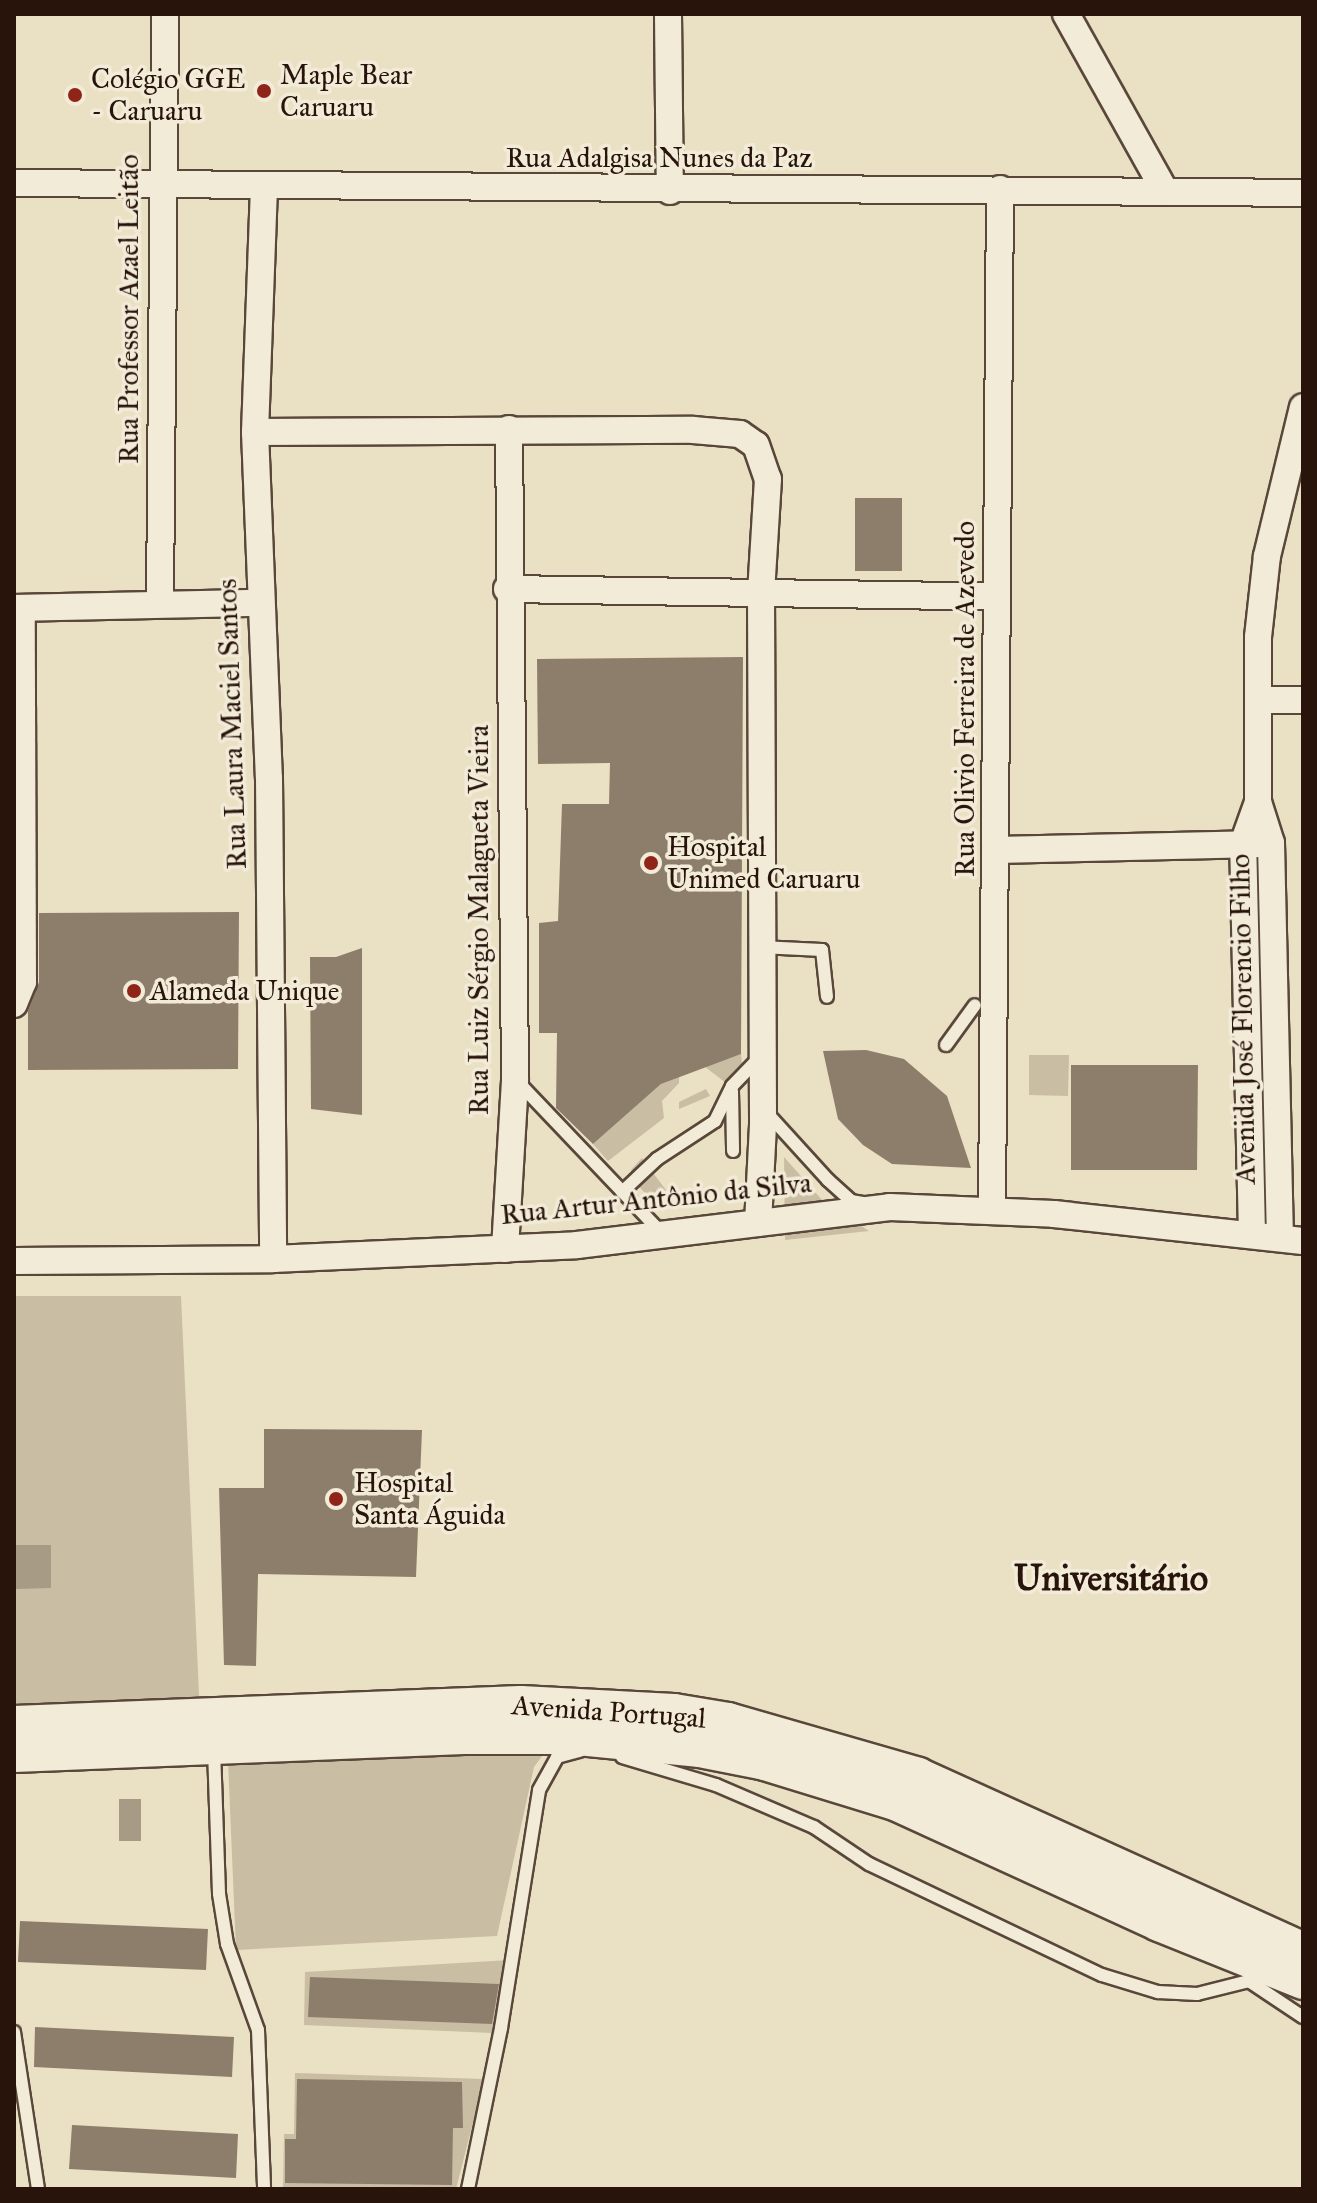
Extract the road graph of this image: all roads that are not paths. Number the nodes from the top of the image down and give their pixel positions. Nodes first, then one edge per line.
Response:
1 (165, 14) edge
2 (668, 14) edge
3 (1066, 14) edge
4 (14, 183) edge
5 (264, 187) junction
6 (160, 188) junction
7 (1000, 189) junction
8 (670, 191) junction
9 (1165, 191) junction
10 (1303, 193) edge
11 (1303, 407) edge
12 (509, 429) junction
13 (255, 432) junction
14 (507, 589) junction
15 (761, 593) junction
16 (996, 597) junction
17 (259, 603) junction
18 (160, 604) junction
19 (18, 608) edge
20 (1261, 700) junction
21 (1303, 700) edge
22 (1258, 802) junction
23 (1271, 843) junction
24 (1243, 844) junction
25 (18, 845) edge
26 (998, 850) junction
27 (760, 947) junction
28 (827, 997) dead end
29 (14, 1004) edge
30 (975, 1005) dead end
31 (946, 1045) dead end
32 (760, 1057) junction
33 (515, 1079) junction
34 (732, 1086) junction
35 (762, 1108) junction
36 (733, 1151) dead end
37 (622, 1192) junction
38 (890, 1207) junction
39 (992, 1210) junction
40 (758, 1223) junction
41 (1252, 1234) junction
42 (664, 1235) junction
43 (1292, 1239) edge
44 (505, 1249) junction
45 (273, 1259) junction
46 (14, 1261) edge
47 (14, 1724) edge
48 (724, 1737) junction
49 (214, 1747) junction
50 (14, 1754) edge
51 (1303, 1951) edge
52 (1253, 1972) junction
53 (1303, 1981) edge
54 (1303, 2017) edge
55 (14, 2032) edge
56 (38, 2189) edge
57 (264, 2189) edge
58 (468, 2189) edge

1 - 6 street, Rua Professor Azael Leitão
2 - 8 street
3 - 9 street
4 - 6 street, Rua Adalgisa Nunes da Paz
5 - 6 street, Rua Adalgisa Nunes da Paz
5 - 8 street, Rua Adalgisa Nunes da Paz
5 - 13 street, Rua Laura Maciel Santos
6 - 18 street, Rua Professor Azael Leitão
7 - 8 street, Rua Adalgisa Nunes da Paz
7 - 9 street, Rua Adalgisa Nunes da Paz
7 - 16 street, Rua Olivio Ferreira de Azevedo
9 - 10 street, Rua Adalgisa Nunes da Paz
11 - 20 street, Avenida José Florencio Filho
12 - 13 street
12 - 14 street, Rua Luiz Sérgio Malagueta Vieira
12 - 15 street
13 - 17 street, Rua Laura Maciel Santos
14 - 15 street
14 - 33 street, Rua Luiz Sérgio Malagueta Vieira
15 - 16 street
15 - 27 street
16 - 26 street, Rua Olivio Ferreira de Azevedo
17 - 18 street
17 - 45 street, Rua Laura Maciel Santos
18 - 19 street
19 - 25 street
20 - 21 street
20 - 22 street, Avenida José Florencio Filho
22 - 23 street, Avenida José Florencio Filho
22 - 24 street, Avenida José Florencio Filho
23 - 24 street
23 - 43 street, Avenida José Florencio Filho
24 - 26 street
24 - 41 street, Avenida José Florencio Filho
25 - 29 street
26 - 39 street, Rua Olivio Ferreira de Azevedo
27 - 28 lane
27 - 32 street
30 - 31 lane
32 - 34 lane
32 - 35 street
33 - 37 lane
33 - 44 street, Rua Luiz Sérgio Malagueta Vieira
34 - 36 lane
34 - 37 lane
35 - 38 lane
35 - 40 street
37 - 42 lane
38 - 39 street, Rua Artur Antônio da Silva
38 - 40 street, Rua Artur Antônio da Silva
39 - 41 street, Rua Artur Antônio da Silva
40 - 42 street, Rua Artur Antônio da Silva
41 - 43 street, Rua Artur Antônio da Silva
42 - 44 street, Rua Artur Antônio da Silva
44 - 45 street, Rua Artur Antônio da Silva
45 - 46 street, Rua Artur Antônio da Silva
47 - 48 street, Avenida Portugal
48 - 49 street, Avenida Portugal
48 - 51 street, Avenida Portugal
48 - 52 street, Avenida Portugal
49 - 50 street, Avenida Portugal
49 - 57 lane
52 - 53 street, Avenida Portugal
52 - 54 lane
52 - 58 lane
55 - 56 lane

